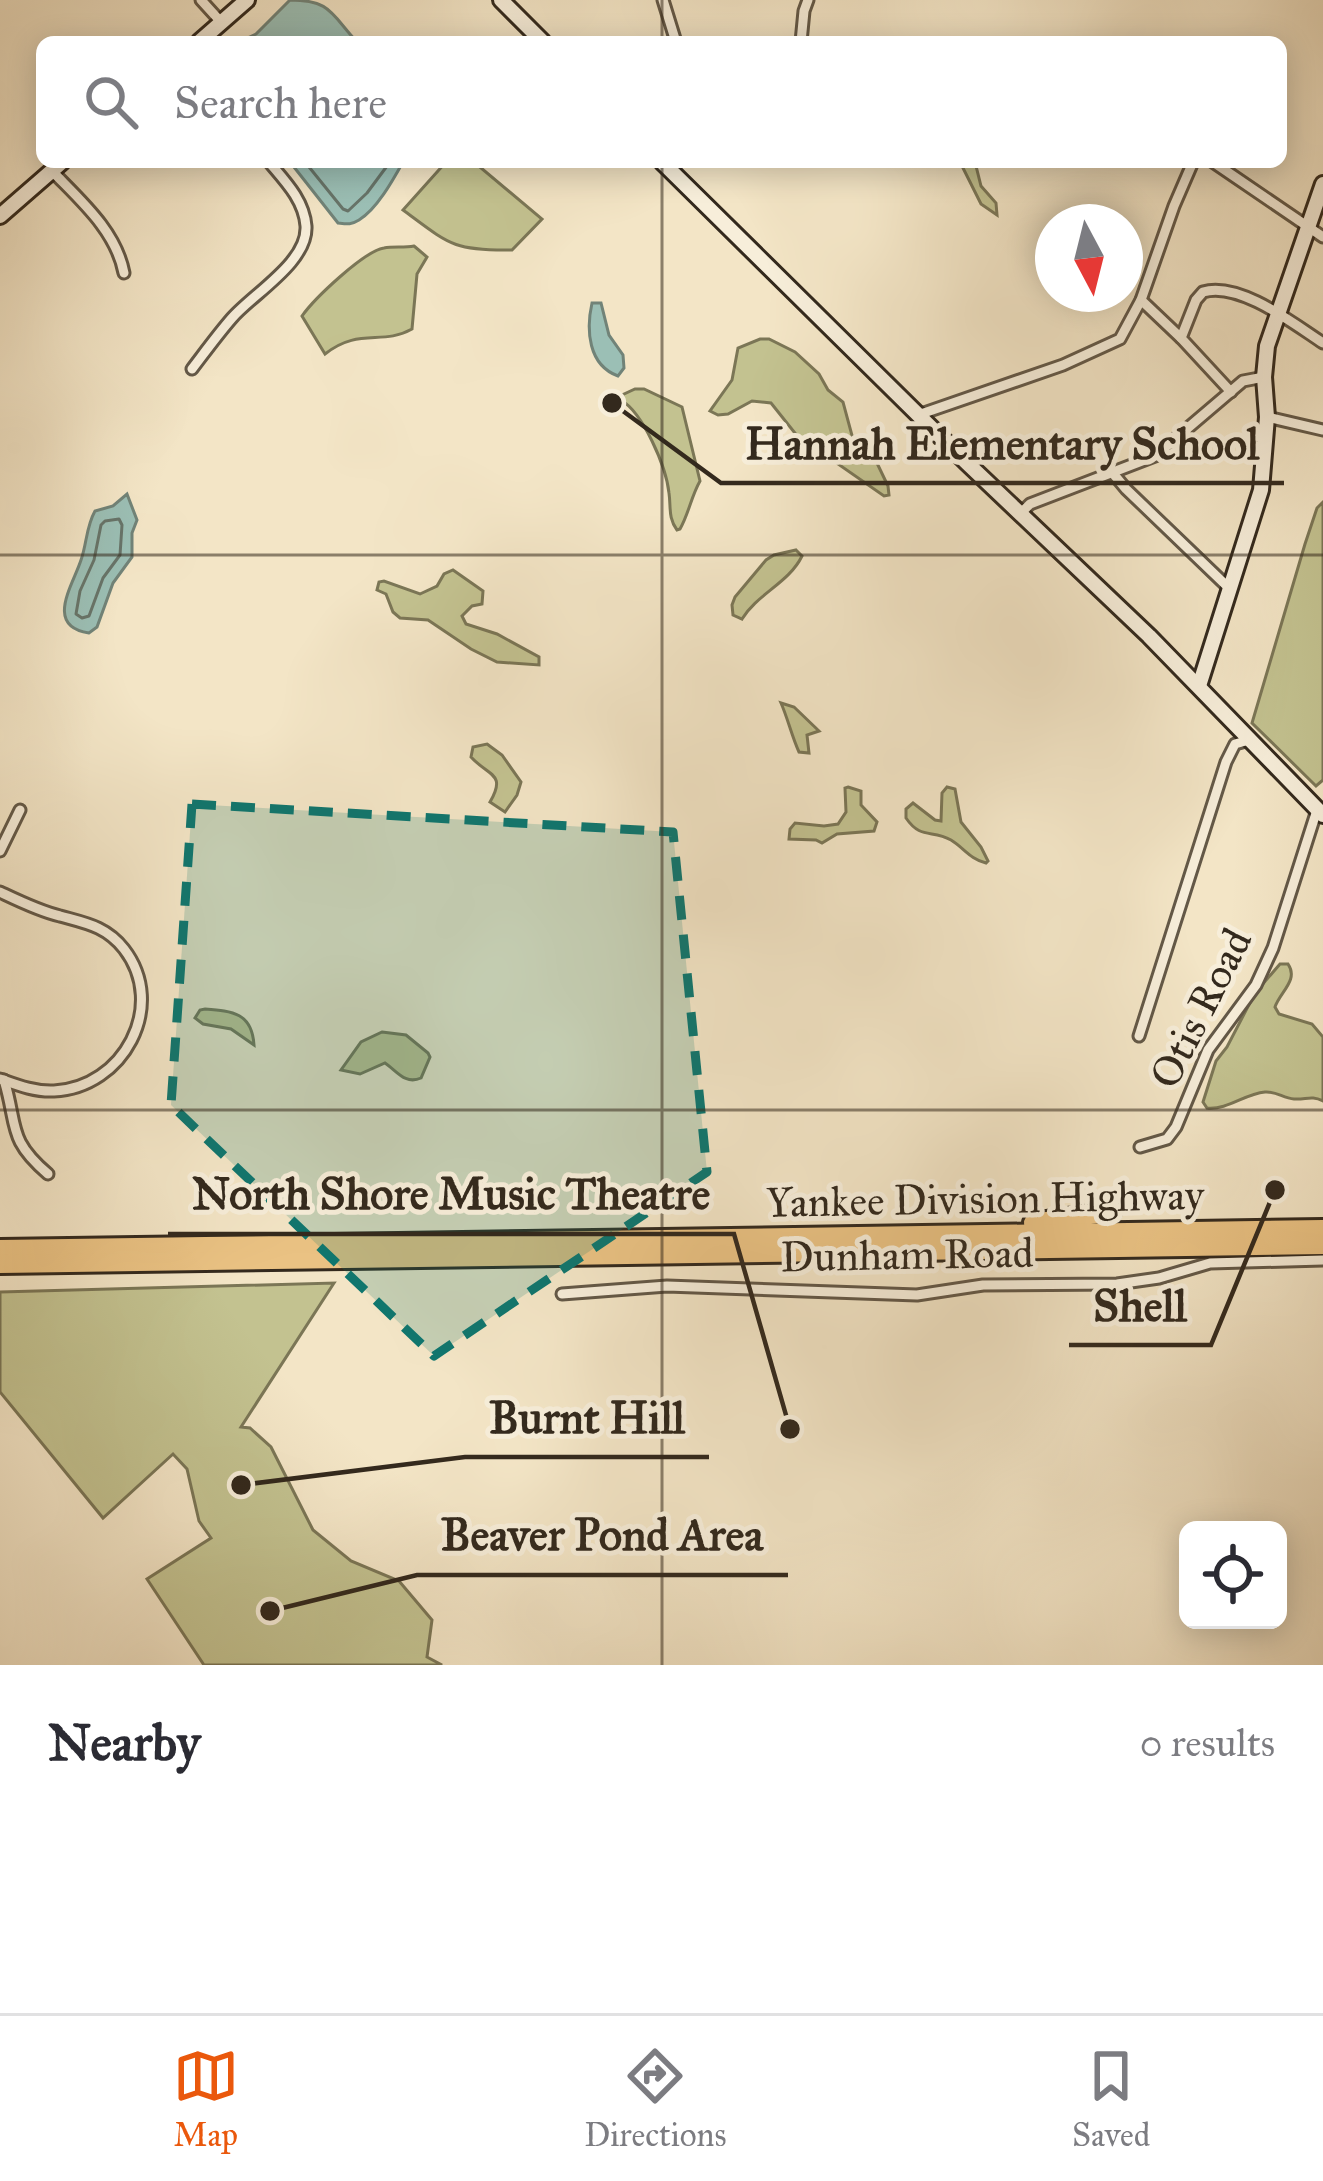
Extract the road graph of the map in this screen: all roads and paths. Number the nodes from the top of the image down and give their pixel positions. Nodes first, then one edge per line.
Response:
1 (201, 0) edge
2 (247, 0) edge
3 (501, 0) edge
4 (663, 0) edge
5 (808, 0) edge
6 (221, 22) junction
7 (206, 36) edge
8 (537, 36) edge
9 (674, 36) edge
10 (802, 36) edge
11 (56, 168) edge
12 (58, 168) edge
13 (274, 168) edge
14 (668, 168) edge
15 (1190, 168) edge
16 (1222, 168) edge
17 (1323, 184) edge
18 (0, 216) edge
19 (1308, 226) junction
20 (1323, 237) edge
21 (124, 273) dead end
22 (1143, 294) edge
23 (1143, 302) edge
24 (1134, 312) edge
25 (1277, 313) junction
26 (1181, 338) junction
27 (1323, 343) edge
28 (192, 369) dead end
29 (1264, 377) junction
30 (1231, 392) junction
31 (918, 415) junction
32 (1267, 417) junction
33 (1323, 430) edge
34 (1111, 470) junction
35 (1021, 513) junction
36 (1230, 589) junction
37 (1199, 686) junction
38 (1249, 740) junction
39 (20, 810) dead end
40 (1320, 813) edge
41 (0, 851) edge
42 (0, 892) edge
43 (1139, 1036) dead end
44 (2, 1080) edge
45 (1140, 1147) dead end
46 (48, 1174) dead end
47 (1111, 1212) dead end
48 (1323, 1229) edge
49 (952, 1235) junction
50 (1323, 1245) edge
51 (0, 1249) edge
52 (1323, 1260) edge
53 (0, 1264) edge
54 (562, 1294) dead end

1 - 6 street
2 - 6 main road
3 - 8 main road
4 - 9 street
5 - 10 street
6 - 7 main road
11 - 18 main road
12 - 21 street
13 - 28 street
14 - 31 main road
15 - 22 street
16 - 19 street
17 - 19 main road
19 - 20 street
19 - 25 main road
23 - 26 street
24 - 31 street
25 - 26 street
25 - 27 street
25 - 29 main road
26 - 30 street
29 - 30 street
29 - 32 main road
30 - 34 street
31 - 35 main road
32 - 33 street
32 - 36 main road
34 - 35 street
34 - 36 street
35 - 37 main road
36 - 37 main road
37 - 38 main road
38 - 40 main road
38 - 43 street
39 - 41 street
40 - 45 street, Otis Road
42 - 44 street
44 - 46 street
47 - 49 highway
48 - 49 highway, Yankee Division Highway
49 - 51 highway, Yankee Division Highway
50 - 53 highway, Yankee Division Highway
52 - 54 street, Dunham Road

